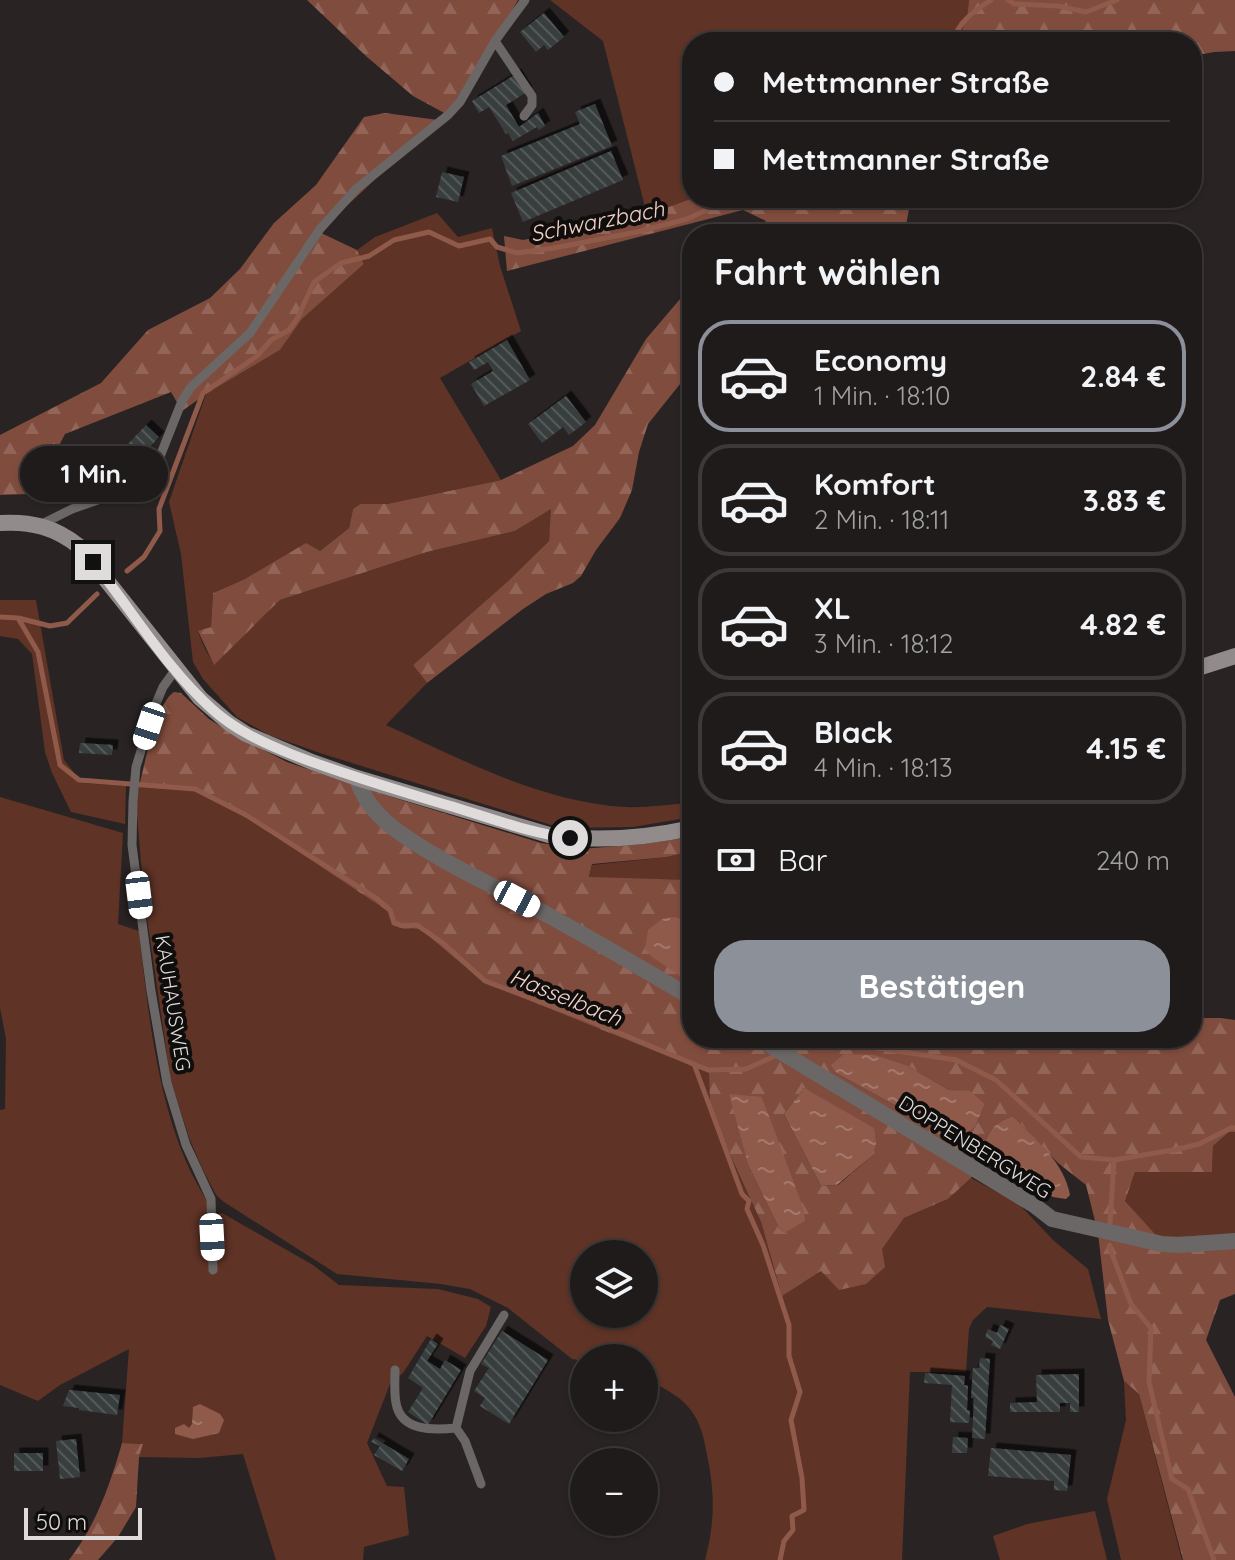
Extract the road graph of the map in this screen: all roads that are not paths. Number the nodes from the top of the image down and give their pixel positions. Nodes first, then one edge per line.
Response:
1 (525, 0) edge
2 (495, 41) junction
3 (524, 116) dead end
4 (0, 523) edge
5 (40, 525) junction
6 (1235, 656) edge
7 (1202, 667) edge
8 (176, 669) junction
9 (357, 778) junction
10 (682, 830) edge
11 (682, 992) edge
12 (774, 1048) edge
13 (1235, 1241) edge
14 (213, 1270) dead end
15 (504, 1315) dead end
16 (395, 1370) dead end
17 (456, 1428) junction
18 (481, 1484) dead end

1 - 2 lane
2 - 3 lane
2 - 5 lane
4 - 5 main road
5 - 8 main road
6 - 7 main road
8 - 9 main road
8 - 14 lane, KAUHAUSWEG
9 - 10 main road
9 - 11 street
12 - 13 street, DOPPENBERGWEG
15 - 17 lane
16 - 17 lane
17 - 18 lane

